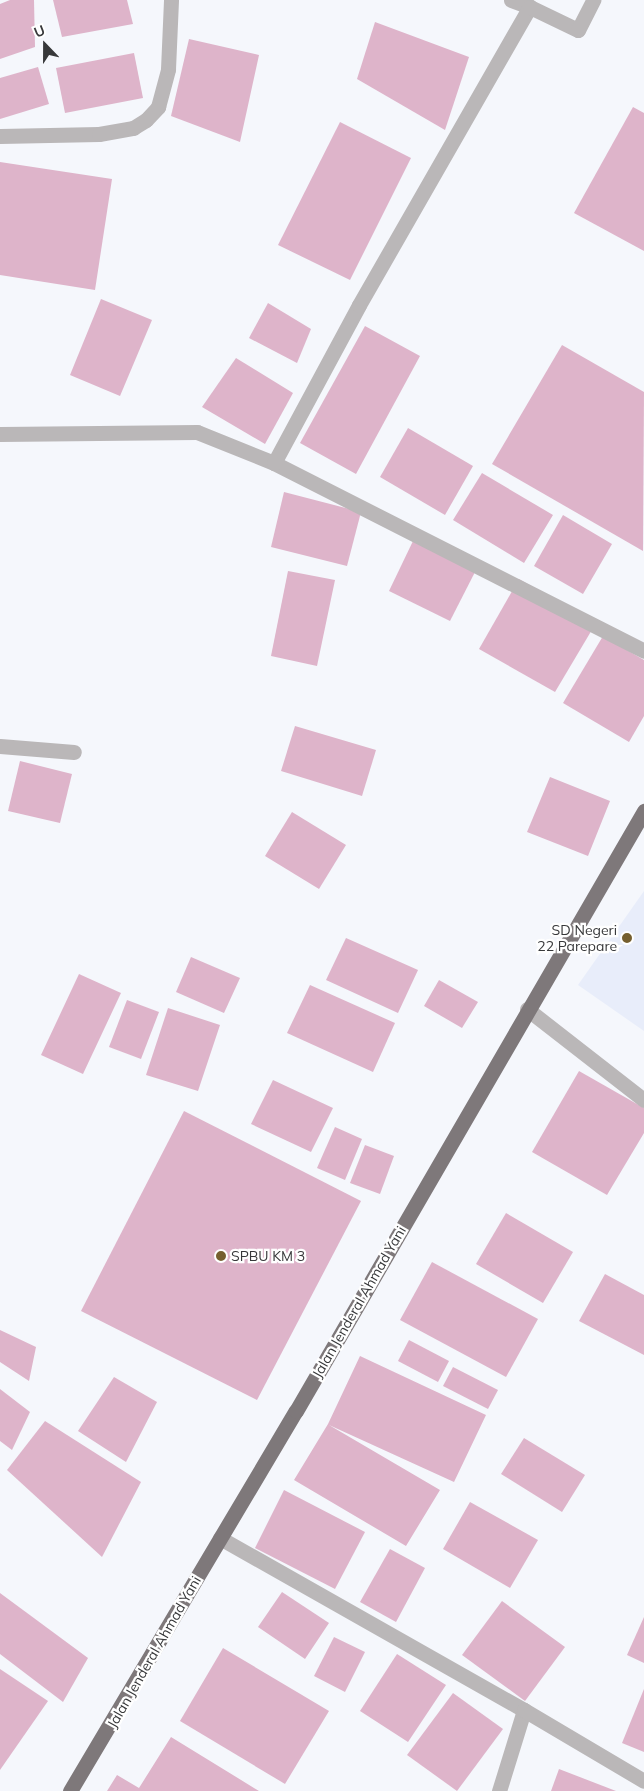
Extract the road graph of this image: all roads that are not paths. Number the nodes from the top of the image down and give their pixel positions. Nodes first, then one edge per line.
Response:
1 (171, 0) edge
2 (511, 0) edge
3 (593, 0) edge
4 (530, 7) junction
5 (0, 136) edge
6 (0, 434) edge
7 (274, 463) junction
8 (644, 651) edge
9 (0, 746) edge
10 (74, 752) dead end
11 (644, 811) edge
12 (527, 1010) junction
13 (644, 1100) edge
14 (220, 1538) junction
15 (524, 1710) junction
16 (644, 1781) edge
17 (70, 1791) edge
18 (499, 1791) edge

1 - 5 street
2 - 4 street
3 - 4 street
4 - 7 street
6 - 7 street
7 - 8 street
9 - 10 street
11 - 12 highway, Jalan Jenderal Ahmad Yani
12 - 13 street
12 - 14 highway, Jalan Jenderal Ahmad Yani
14 - 15 street
14 - 17 highway, Jalan Jenderal Ahmad Yani
15 - 16 street
15 - 18 street

